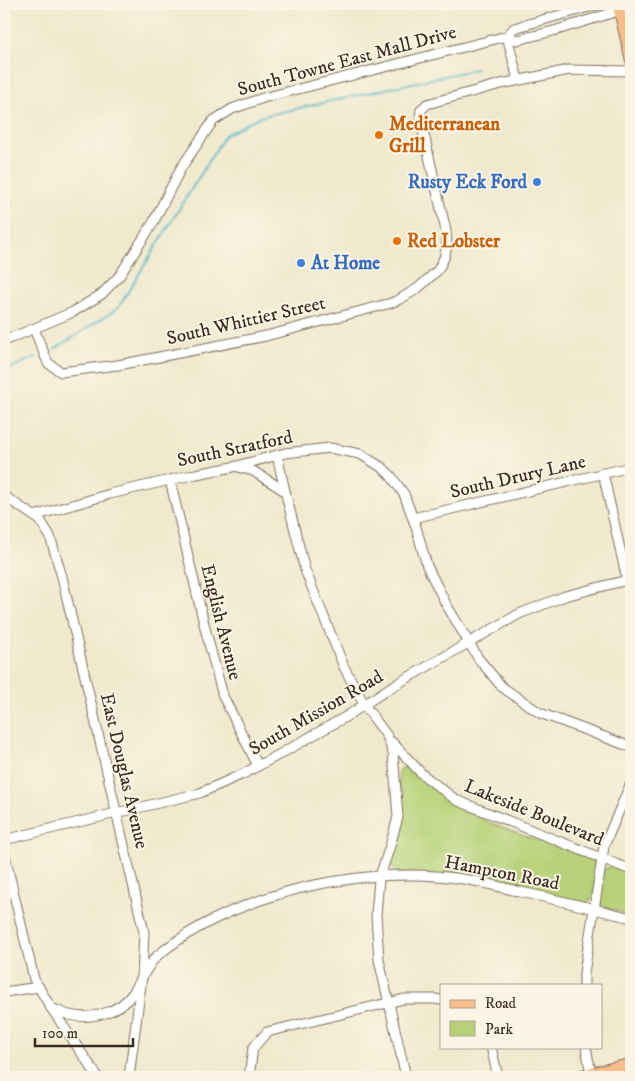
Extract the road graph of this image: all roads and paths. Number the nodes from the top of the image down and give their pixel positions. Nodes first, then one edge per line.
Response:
1 (600, 4) edge
2 (619, 7) edge
3 (631, 7) edge
4 (631, 30) edge
5 (507, 36) junction
6 (627, 43) junction
7 (631, 59) edge
8 (631, 71) edge
9 (518, 80) junction
10 (34, 328) junction
11 (4, 341) edge
12 (277, 456) junction
13 (233, 467) junction
14 (631, 467) edge
15 (604, 474) junction
16 (170, 480) junction
17 (285, 491) junction
18 (4, 496) edge
19 (34, 516) junction
20 (413, 518) junction
21 (629, 579) edge
22 (469, 643) junction
23 (364, 704) junction
24 (387, 736) junction
25 (631, 747) edge
26 (258, 766) junction
27 (631, 783) edge
28 (117, 813) junction
29 (4, 840) edge
30 (4, 852) edge
31 (602, 858) junction
32 (631, 870) edge
33 (380, 876) junction
34 (595, 909) junction
35 (631, 918) edge
36 (142, 977) junction
37 (584, 984) edge
38 (39, 987) junction
39 (4, 992) edge
40 (440, 1000) edge
41 (388, 1002) junction
42 (51, 1008) junction
43 (491, 1048) edge
44 (586, 1048) edge
45 (631, 1064) edge
46 (613, 1073) edge
47 (591, 1074) junction
48 (98, 1077) edge
49 (129, 1077) edge
50 (249, 1077) edge
51 (406, 1077) edge
52 (498, 1077) edge
53 (575, 1077) edge

1 - 5 street, South Towne East Mall Drive
2 - 3 street, South Towne East Mall Drive
2 - 5 street, South Towne East Mall Drive
2 - 6 main road
4 - 6 main road
5 - 9 street
5 - 10 street, South Towne East Mall Drive
6 - 7 main road
8 - 9 street
9 - 10 street, South Whittier Street
10 - 11 street, South Towne East Mall Drive
12 - 13 street, South Stratford
12 - 17 street, Lakeside Boulevard
12 - 20 street, South Stratford
13 - 16 street, South Stratford
13 - 17 street
14 - 15 street, South Drury Lane
15 - 20 street, South Drury Lane
15 - 21 street
16 - 19 street, South Stratford
16 - 26 street, English Avenue
17 - 23 street, Lakeside Boulevard
18 - 19 street, East Douglas Avenue
19 - 28 street, East Douglas Avenue
20 - 22 street, South Stratford
21 - 22 street, South Mission Road
22 - 23 street, South Mission Road
22 - 25 street, South Stratford
23 - 24 street, Lakeside Boulevard
23 - 26 street, South Mission Road
24 - 31 street, Lakeside Boulevard
24 - 33 street
26 - 28 street, South Mission Road
27 - 31 street
28 - 29 street, South Mission Road
28 - 36 street, East Douglas Avenue
30 - 38 street
31 - 32 street, Lakeside Boulevard
31 - 34 street
33 - 34 street, Hampton Road
33 - 36 street, Hampton Road
33 - 41 street
34 - 35 street, Hampton Road
34 - 37 street
36 - 42 street, Hampton Road
36 - 49 street, East Douglas Avenue
38 - 39 street
38 - 42 street
40 - 41 street
41 - 50 street
41 - 51 street
42 - 48 street
43 - 52 street
44 - 47 street
45 - 46 main road
46 - 47 main road
47 - 53 main road

